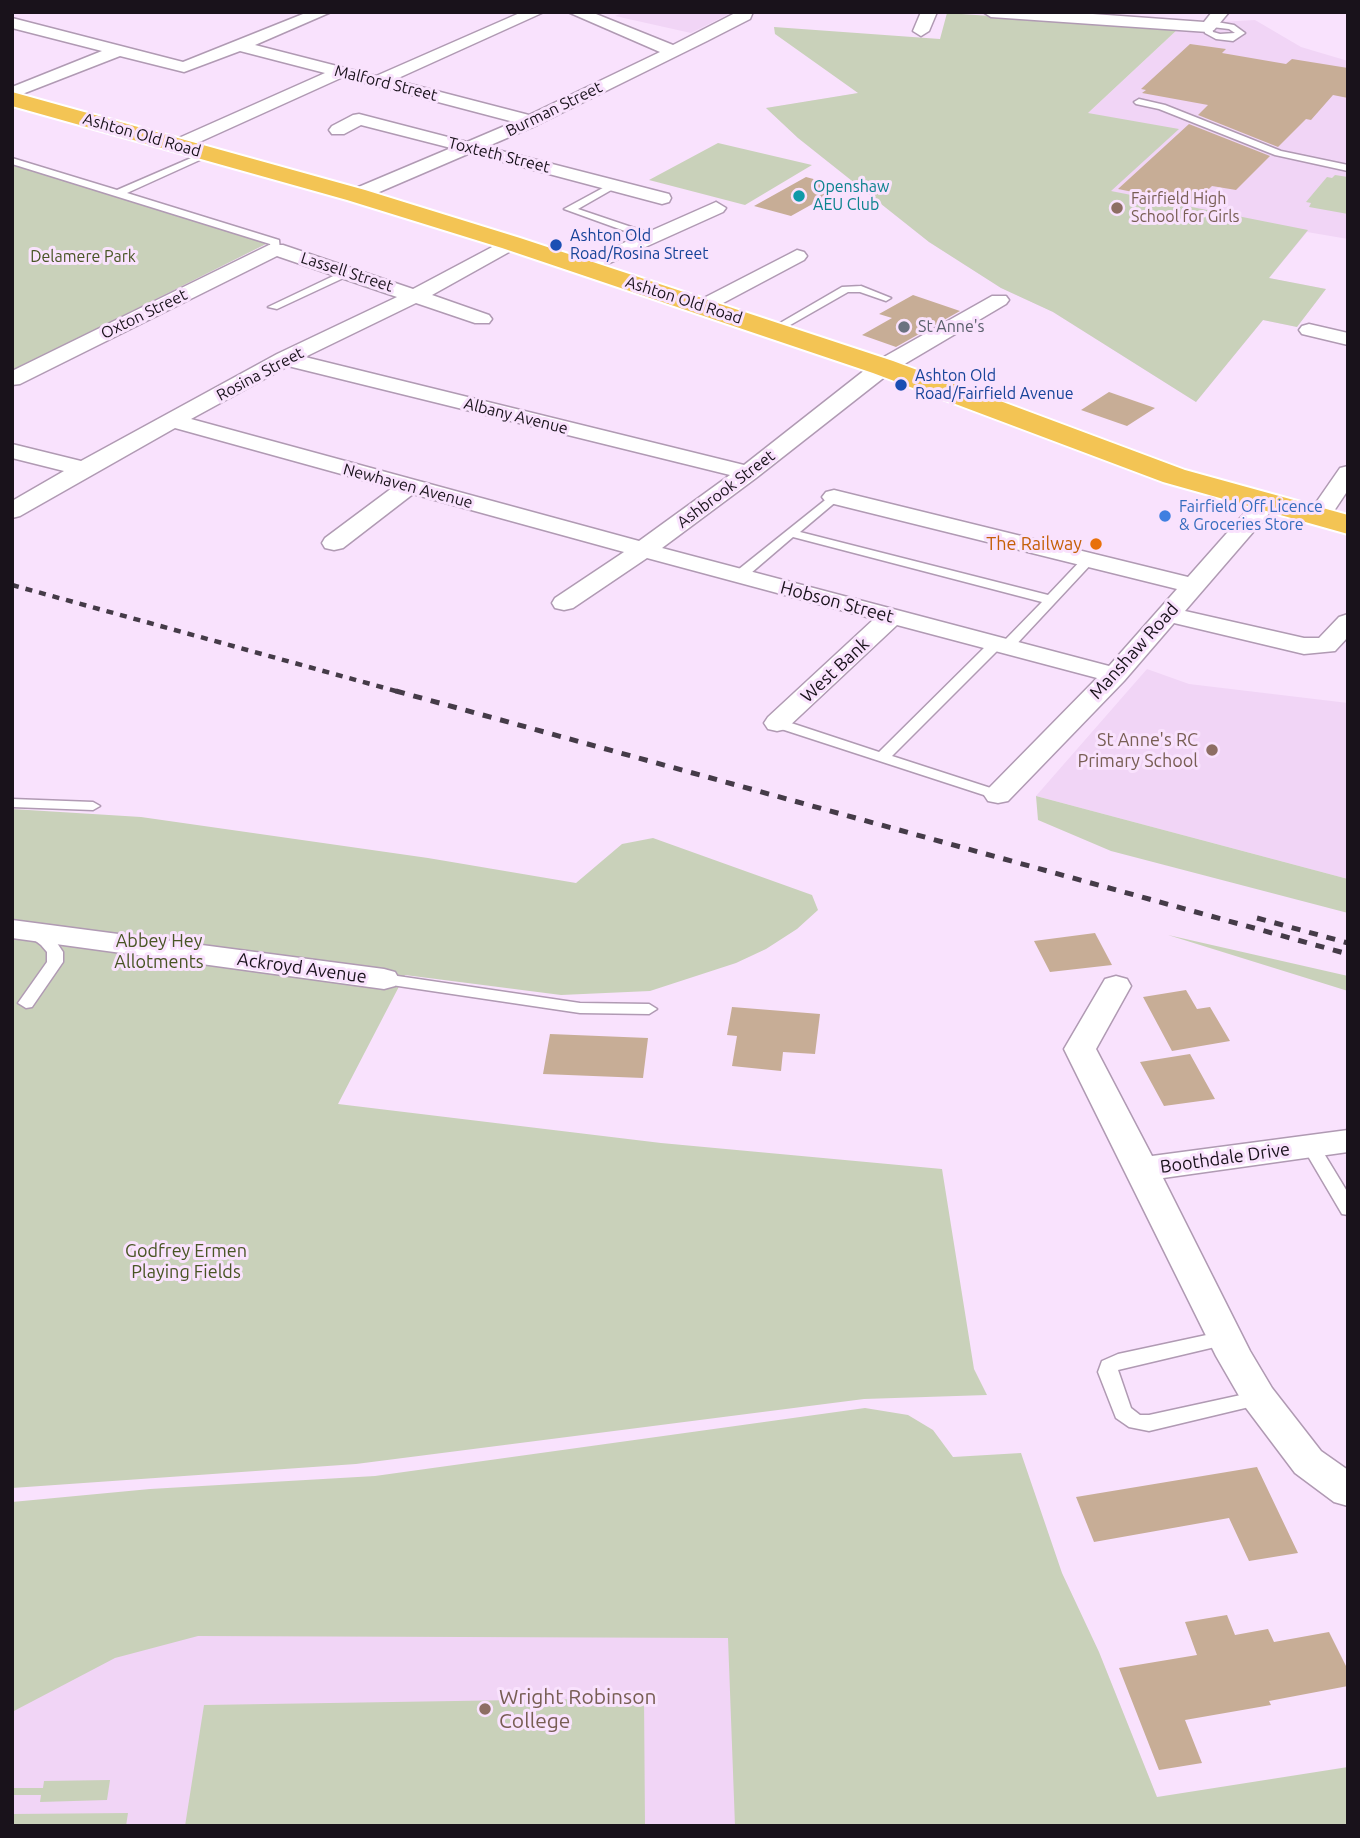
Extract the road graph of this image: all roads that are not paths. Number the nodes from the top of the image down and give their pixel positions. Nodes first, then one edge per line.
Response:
1 (536, 12) edge
2 (576, 12) edge
3 (746, 12) edge
4 (929, 12) edge
5 (990, 12) edge
6 (310, 14) edge
7 (41, 16) dead end
8 (1213, 21) edge
9 (15, 25) edge
10 (921, 31) dead end
11 (241, 46) junction
12 (117, 51) junction
13 (673, 51) junction
14 (341, 72) junction
15 (378, 81) junction
16 (12, 93) edge
17 (12, 99) edge
18 (1139, 102) dead end
19 (531, 121) junction
20 (338, 130) dead end
21 (178, 145) junction
22 (472, 147) junction
23 (208, 153) junction
24 (12, 161) edge
25 (1348, 168) edge
26 (615, 185) junction
27 (119, 193) junction
28 (356, 195) junction
29 (662, 198) dead end
30 (716, 208) dead end
31 (650, 237) junction
32 (511, 243) junction
33 (276, 249) junction
34 (797, 256) dead end
35 (584, 267) junction
36 (348, 272) junction
37 (417, 295) junction
38 (886, 298) dead end
39 (703, 306) junction
40 (273, 307) dead end
41 (989, 309) dead end
42 (482, 319) dead end
43 (774, 330) junction
44 (1309, 330) dead end
45 (1348, 339) edge
46 (285, 359) junction
47 (883, 367) junction
48 (12, 379) edge
49 (173, 421) junction
50 (12, 452) edge
51 (84, 469) junction
52 (1348, 473) edge
53 (748, 474) junction
54 (408, 487) junction
55 (834, 497) joint
56 (1265, 504) junction
57 (12, 511) edge
58 (1318, 517) junction
59 (1348, 525) edge
60 (791, 533) junction
61 (334, 543) dead end
62 (643, 551) junction
63 (1089, 560) junction
64 (739, 576) junction
65 (1192, 585) junction
66 (1050, 600) junction
67 (564, 603) dead end
68 (1167, 614) junction
69 (892, 616) junction
70 (1348, 622) edge
71 (1001, 645) junction
72 (1115, 675) junction
73 (777, 723) joint
74 (882, 757) junction
75 (998, 795) joint
76 (12, 803) edge
77 (93, 806) dead end
78 (21, 930) edge
79 (384, 979) joint
80 (1116, 986) dead end
81 (26, 1003) dead end
82 (649, 1009) dead end
83 (1348, 1141) edge
84 (1311, 1146) junction
85 (1142, 1170) junction
86 (1348, 1209) edge
87 (1225, 1338) junction
88 (1259, 1398) junction
89 (1348, 1491) edge

1 - 15 street
2 - 13 street
3 - 13 street, Burman Street
4 - 10 street
5 - 8 street
6 - 11 street
7 - 9 street
9 - 12 street
11 - 12 street
11 - 14 street, Malford Street
12 - 16 street
13 - 19 street, Burman Street
14 - 15 street, Malford Street
14 - 21 street
15 - 19 street, Malford Street
17 - 21 highway, Ashton Old Road
18 - 25 lane
19 - 22 street, Burman Street
20 - 22 street, Toxteth Street
21 - 23 highway, Ashton Old Road
22 - 26 street, Toxteth Street
22 - 28 street, Burman Street
23 - 27 lane
23 - 28 highway, Ashton Old Road
24 - 27 lane
26 - 29 street, Toxteth Street
26 - 31 lane
27 - 33 lane
28 - 32 highway, Ashton Old Road
30 - 31 street
31 - 35 street
32 - 35 highway, Ashton Old Road
32 - 37 street, Rosina Street
33 - 36 street, Lassell Street
33 - 48 street, Oxton Street
34 - 39 street
35 - 39 highway, Ashton Old Road
36 - 37 street, Lassell Street
36 - 40 lane
37 - 42 street, Lassell Street
37 - 46 street, Rosina Street
38 - 43 lane
39 - 43 highway, Ashton Old Road
41 - 47 street, Ashbrook Street
43 - 47 highway, Ashton Old Road
44 - 45 street
46 - 49 street, Rosina Street
46 - 53 street, Albany Avenue
47 - 53 street, Ashbrook Street
47 - 56 highway, Ashton Old Road
49 - 51 street, Rosina Street
49 - 54 street, Newhaven Avenue
50 - 51 street
51 - 57 street, Rosina Street
52 - 58 street
53 - 62 street, Ashbrook Street
54 - 61 street
54 - 62 street, Newhaven Avenue
55 - 60 lane
55 - 63 street
56 - 58 highway, Ashton Old Road
56 - 65 street, Manshaw Road
58 - 59 highway, Ashton Old Road
60 - 64 lane
60 - 66 lane
62 - 64 street, Hobson Street
62 - 67 street, Ashbrook Street
63 - 65 street
63 - 66 lane
64 - 69 street, Hobson Street
65 - 68 street, Manshaw Road
66 - 71 lane
68 - 70 street
68 - 72 street, Manshaw Road
69 - 71 street, Hobson Street
69 - 73 street, West Bank
71 - 72 street, Hobson Street
71 - 74 lane
72 - 75 street, Manshaw Road
73 - 74 lane
74 - 75 lane
76 - 77 lane
78 - 79 street, Ackroyd Avenue
78 - 81 lane
79 - 82 lane
80 - 85 street, Boothdale Drive
83 - 84 street, Boothdale Drive
84 - 85 street, Boothdale Drive
84 - 86 lane
85 - 87 street
87 - 88 street
87 - 88 lane
88 - 89 street

